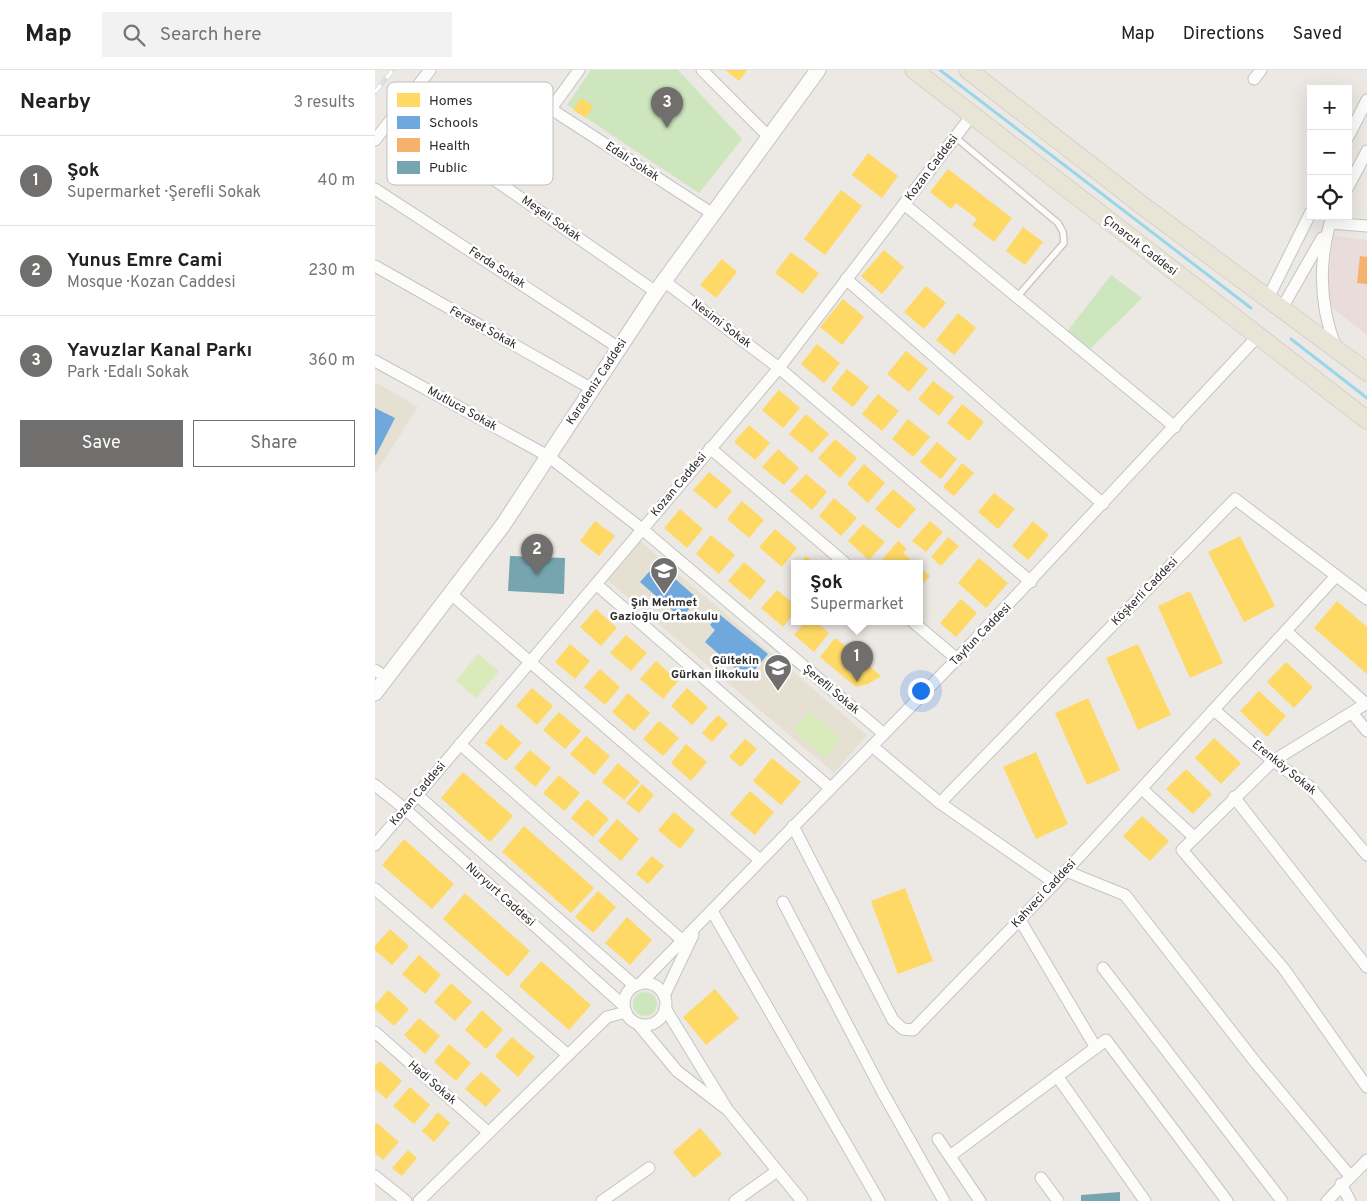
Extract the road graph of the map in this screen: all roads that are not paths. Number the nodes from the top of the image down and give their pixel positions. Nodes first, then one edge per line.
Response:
1 (430, 70) edge
2 (579, 70) edge
3 (702, 70) edge
4 (818, 70) edge
5 (915, 70) edge
6 (968, 70) edge
7 (421, 82) edge
8 (1367, 100) edge
9 (553, 106) edge
10 (553, 110) edge
11 (972, 115) junction
12 (387, 125) edge
13 (1352, 130) edge
14 (769, 137) junction
15 (955, 137) junction
16 (375, 140) edge
17 (1366, 156) edge
18 (1352, 180) edge
19 (503, 185) edge
20 (375, 189) edge
21 (904, 204) junction
22 (713, 214) junction
23 (1308, 220) edge
24 (1331, 220) edge
25 (1367, 226) edge
26 (375, 266) edge
27 (846, 279) junction
28 (660, 286) junction
29 (1017, 297) junction
30 (1275, 303) junction
31 (1258, 336) junction
32 (619, 348) junction
33 (1335, 348) junction
34 (375, 362) edge
35 (779, 368) junction
36 (1367, 372) edge
37 (592, 389) junction
38 (1367, 420) edge
39 (1175, 427) junction
40 (710, 448) junction
41 (548, 456) junction
42 (1103, 504) junction
43 (642, 529) junction
44 (841, 560) edge
45 (1337, 576) junction
46 (1031, 582) junction
47 (595, 584) junction
48 (451, 594) junction
49 (1367, 599) edge
50 (917, 625) edge
51 (1286, 631) junction
52 (957, 659) junction
53 (529, 662) junction
54 (381, 674) edge
55 (375, 694) edge
56 (1366, 704) edge
57 (1214, 710) junction
58 (1352, 713) junction
59 (1367, 731) edge
60 (884, 734) junction
61 (459, 744) junction
62 (872, 746) junction
63 (1273, 761) junction
64 (375, 785) edge
65 (830, 788) junction
66 (1142, 789) junction
67 (417, 795) junction
68 (1234, 797) junction
69 (939, 803) junction
70 (405, 809) junction
71 (793, 826) junction
72 (1194, 837) junction
73 (375, 845) edge
74 (1367, 855) edge
75 (760, 860) junction
76 (1067, 871) junction
77 (1055, 883) junction
78 (375, 889) edge
79 (783, 902) dead end
80 (712, 911) junction
81 (1020, 920) junction
82 (697, 927) junction
83 (683, 941) junction
84 (1367, 967) edge
85 (1103, 968) dead end
86 (637, 985) junction
87 (665, 1002) junction
88 (625, 1009) junction
89 (638, 1024) junction
90 (375, 1032) edge
91 (1095, 1048) junction
92 (568, 1055) junction
93 (1057, 1076) junction
94 (1367, 1087) edge
95 (727, 1109) junction
96 (489, 1133) junction
97 (938, 1139) dead end
98 (949, 1156) junction
99 (1367, 1160) edge
100 (649, 1168) dead end
101 (777, 1171) junction
102 (375, 1176) edge
103 (1350, 1176) junction
104 (1041, 1178) dead end
105 (1341, 1184) junction
106 (406, 1201) edge
107 (419, 1201) edge
108 (602, 1201) edge
109 (735, 1201) edge
110 (802, 1201) edge
111 (879, 1201) edge
112 (943, 1201) edge
113 (980, 1201) edge
114 (1058, 1201) edge
115 (1145, 1201) edge
116 (1227, 1201) edge
117 (1282, 1201) edge
118 (1327, 1201) edge
119 (1350, 1201) edge

1 - 7 street
2 - 9 street
3 - 14 street
4 - 14 street, Karadeniz Caddesi
5 - 11 main road, Çınarcık Caddesi
6 - 30 main road
8 - 13 street
10 - 22 street, Edalı Sokak
11 - 15 street, Kozan Caddesi
11 - 31 main road, Çınarcık Caddesi
12 - 16 street
14 - 22 street, Karadeniz Caddesi
15 - 21 street, Kozan Caddesi
15 - 29 lane
17 - 18 street
19 - 28 street, Meşeli Sokak
20 - 32 street, Ferda Sokak
21 - 27 street, Kozan Caddesi
21 - 29 street
22 - 28 street, Karadeniz Caddesi
23 - 30 street
24 - 25 street
24 - 30 street
24 - 33 street
26 - 37 street, Feraset Sokak
27 - 35 street, Kozan Caddesi
27 - 42 street
28 - 32 street, Karadeniz Caddesi
28 - 35 street, Nesimi Sokak
29 - 39 street
30 - 33 main road
31 - 38 main road, Çınarcık Caddesi
31 - 39 street, Tayfun Caddesi
32 - 37 street, Karadeniz Caddesi
33 - 36 main road
34 - 41 street, Mutluca Sokak
35 - 40 street, Kozan Caddesi
35 - 46 street, Nesimi Sokak
37 - 41 street, Karadeniz Caddesi
39 - 42 street, Tayfun Caddesi
40 - 43 street, Kozan Caddesi
40 - 44 street
41 - 43 street, Mutluca Sokak
41 - 48 street, Karadeniz Caddesi
42 - 46 street, Tayfun Caddesi
43 - 47 street, Kozan Caddesi
43 - 60 street, Şerefli Sokak
45 - 49 street, Köşkerli Caddesi
45 - 51 street, Kahveci Caddesi
45 - 69 street, Köşkerli Caddesi
46 - 52 street, Tayfun Caddesi
47 - 53 street, Kozan Caddesi
47 - 65 street
48 - 53 street
48 - 54 street, Karadeniz Caddesi
50 - 52 street
51 - 56 street
51 - 57 street, Kahveci Caddesi
52 - 60 street, Tayfun Caddesi
53 - 61 street, Kozan Caddesi
53 - 75 street
54 - 55 street, Karadeniz Caddesi
56 - 58 street
57 - 63 street, Erenköy Sokak
57 - 66 street, Kahveci Caddesi
58 - 59 street
58 - 63 street
60 - 62 street, Tayfun Caddesi
61 - 67 street, Kozan Caddesi
61 - 83 street
62 - 65 street, Tayfun Caddesi
62 - 69 street
63 - 68 street
63 - 74 street, Erenköy Sokak
64 - 70 street, Nuryurt Caddesi
65 - 71 street, Tayfun Caddesi
66 - 72 street
66 - 76 street, Kahveci Caddesi
67 - 70 street, Kozan Caddesi
67 - 86 street
68 - 72 street
68 - 84 street
69 - 77 street
70 - 73 street, Kozan Caddesi
70 - 88 street, Nuryurt Caddesi
71 - 75 street, Tayfun Caddesi
71 - 81 street, Kahveci Caddesi
72 - 94 street
75 - 80 street, Tayfun Caddesi
76 - 77 street, Kahveci Caddesi
76 - 103 street
77 - 81 street, Kahveci Caddesi
78 - 92 street
79 - 112 street
80 - 82 street, Tayfun Caddesi
80 - 111 street
81 - 91 street
82 - 83 street, Tayfun Caddesi
82 - 87 street
83 - 86 street, Tayfun Caddesi
85 - 117 street
86 - 87 street
86 - 88 street
87 - 89 street
87 - 95 street
88 - 89 street
88 - 92 street
89 - 95 street
90 - 96 street, Hadi Sokak
91 - 93 street
91 - 116 street
92 - 96 street
93 - 98 street
93 - 115 street
95 - 101 street
96 - 107 street
97 - 98 street
98 - 113 street
99 - 103 street
100 - 108 street
101 - 109 street
101 - 110 street
102 - 106 street
103 - 105 street
104 - 114 street
105 - 118 street
105 - 119 street

